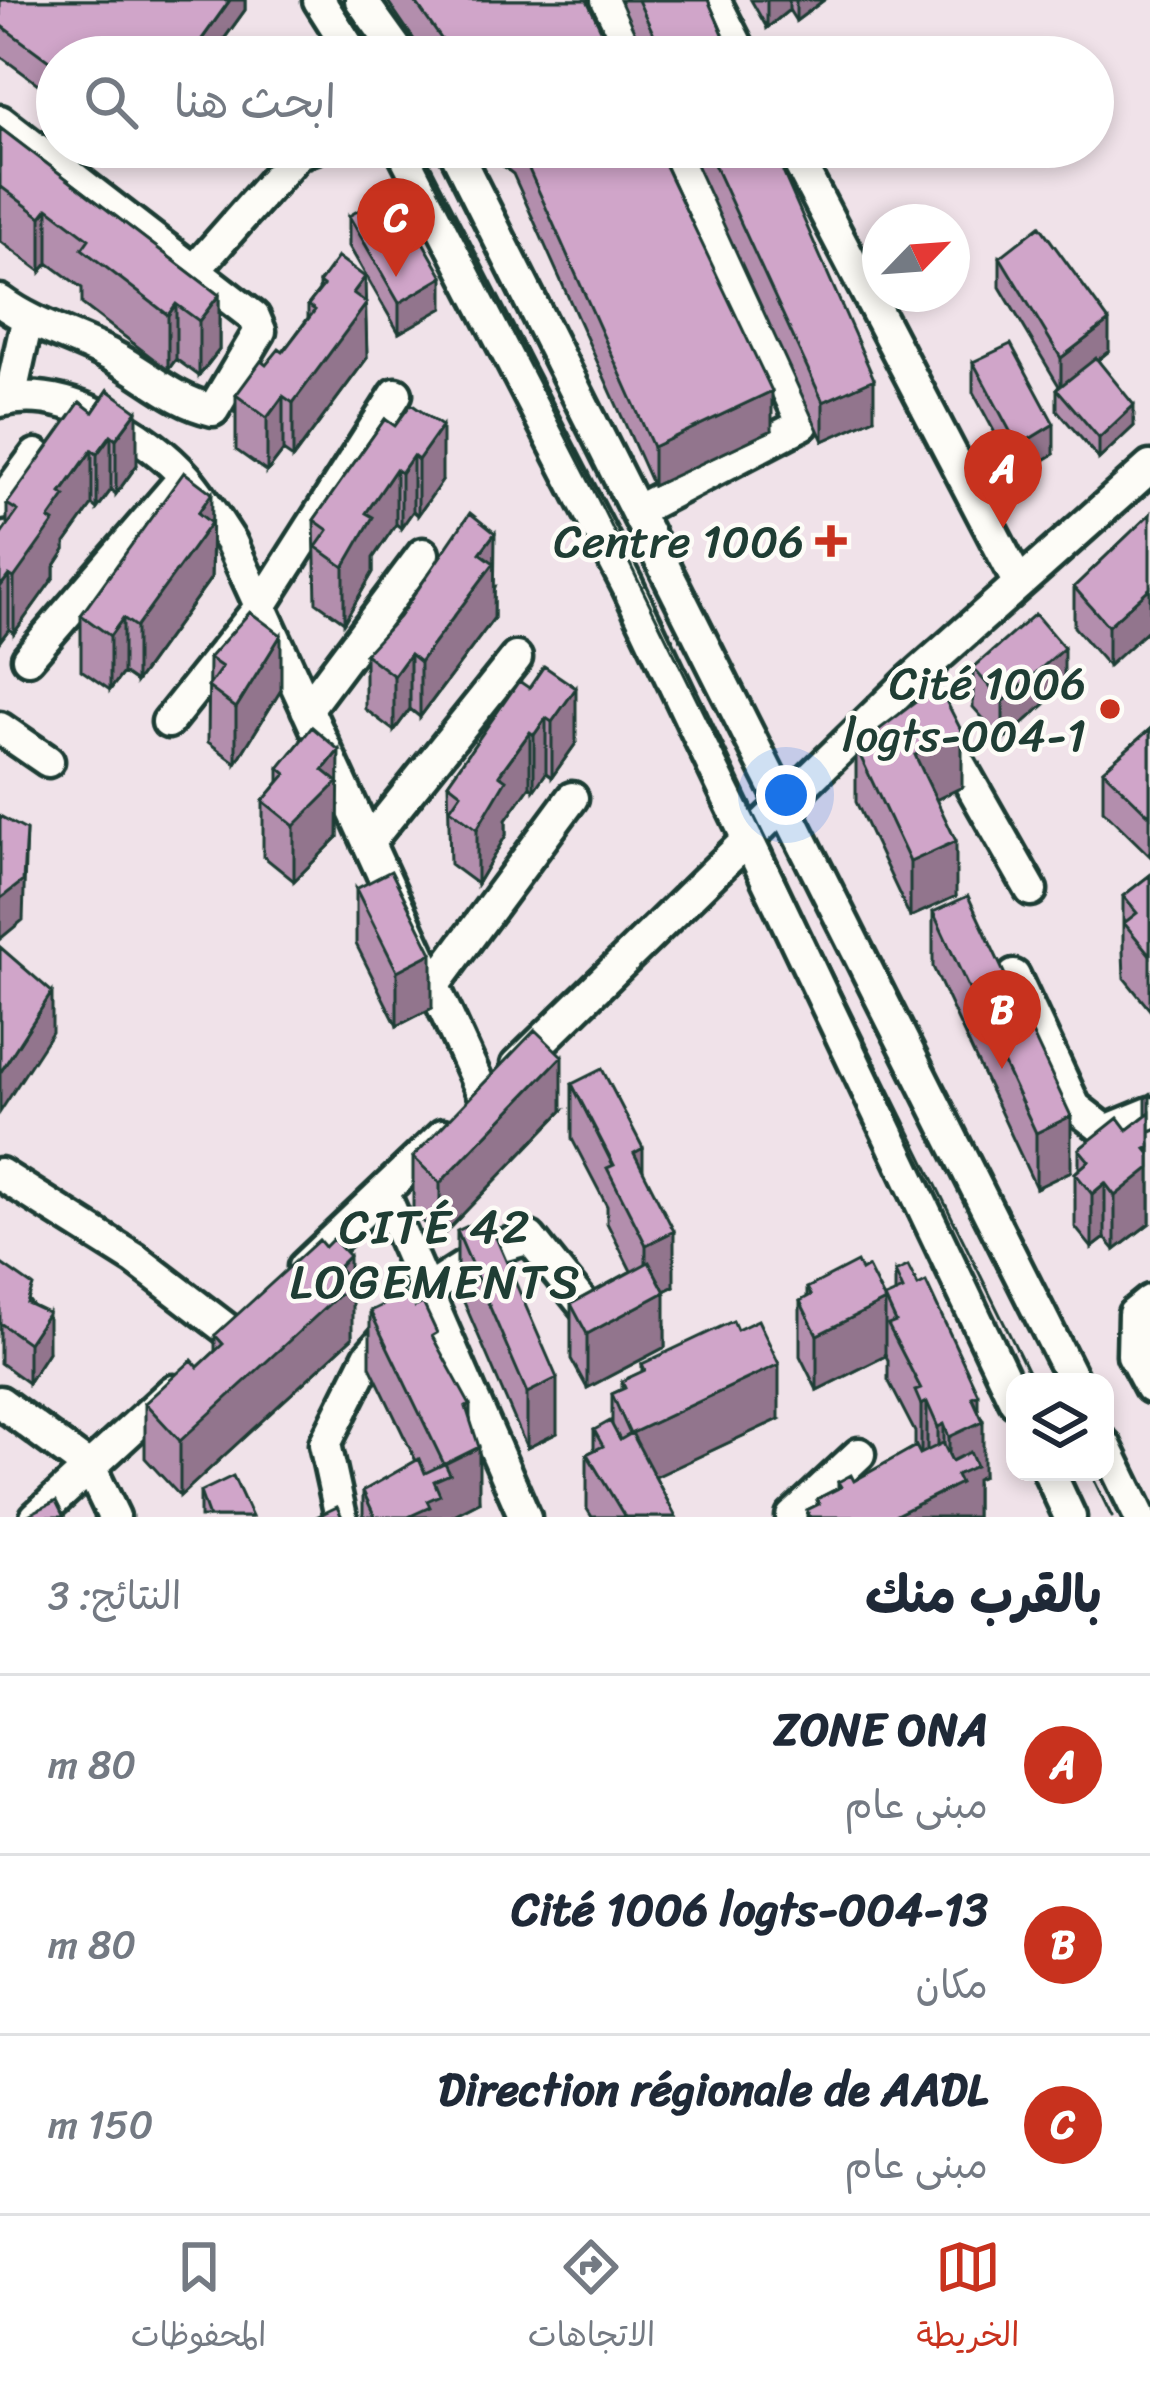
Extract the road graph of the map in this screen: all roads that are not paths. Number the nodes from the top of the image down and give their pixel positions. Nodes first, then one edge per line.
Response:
1 (319, 0) edge
2 (361, 0) edge
3 (607, 0) edge
4 (714, 0) edge
5 (342, 36) edge
6 (387, 36) edge
7 (625, 36) edge
8 (732, 36) edge
9 (0, 121) edge
10 (36, 149) edge
11 (61, 168) edge
12 (286, 168) edge
13 (412, 168) edge
14 (465, 168) edge
15 (685, 168) edge
16 (801, 168) edge
17 (194, 271) junction
18 (0, 301) edge
19 (27, 321) junction
20 (396, 394) dead end
21 (5, 399) edge
22 (36, 455) edge
23 (1150, 467) edge
24 (185, 477) junction
25 (0, 504) edge
26 (638, 510) junction
27 (423, 554) dead end
28 (1018, 581) junction
29 (261, 606) junction
30 (28, 658) dead end
31 (516, 658) dead end
32 (922, 699) junction
33 (307, 709) junction
34 (168, 722) dead end
35 (1, 731) edge
36 (48, 761) dead end
37 (572, 798) dead end
38 (788, 806) junction
39 (749, 842) junction
40 (368, 843) junction
41 (1031, 890) dead end
42 (1014, 976) dead end
43 (434, 986) junction
44 (484, 1096) junction
45 (1150, 1113) edge
46 (0, 1174) edge
47 (383, 1192) junction
48 (283, 1287) edge
49 (426, 1291) junction
50 (1150, 1301) edge
51 (587, 1309) edge
52 (1070, 1373) edge
53 (1006, 1382) edge
54 (1150, 1387) edge
55 (0, 1402) edge
56 (859, 1454) dead end
57 (1114, 1464) edge
58 (91, 1469) junction
59 (1053, 1481) edge
60 (36, 1517) edge
61 (114, 1517) edge
62 (341, 1517) edge
63 (524, 1517) edge
64 (792, 1517) edge
65 (1070, 1517) edge
66 (1140, 1517) edge

1 - 5 street
2 - 6 street
3 - 7 street
4 - 8 street
9 - 10 street
11 - 17 street
12 - 17 street
13 - 39 street
14 - 26 street
15 - 26 street
16 - 28 street
17 - 19 street
18 - 19 street
19 - 21 street
20 - 29 street
21 - 24 street
22 - 25 street
23 - 28 street
24 - 29 street
24 - 30 street
26 - 38 street
27 - 33 street
28 - 32 street
29 - 33 street
29 - 34 street
31 - 40 street
32 - 38 street
32 - 41 street
33 - 40 street
35 - 36 street
37 - 43 street
38 - 39 street
38 - 52 street
39 - 44 street
39 - 53 street
40 - 43 street
42 - 45 street
43 - 44 street
44 - 47 street
46 - 58 street
47 - 48 street
47 - 49 street
49 - 51 street
49 - 62 street
49 - 63 street
50 - 54 street
55 - 58 street
56 - 64 street
57 - 66 street
58 - 60 street
58 - 61 street
59 - 65 street

